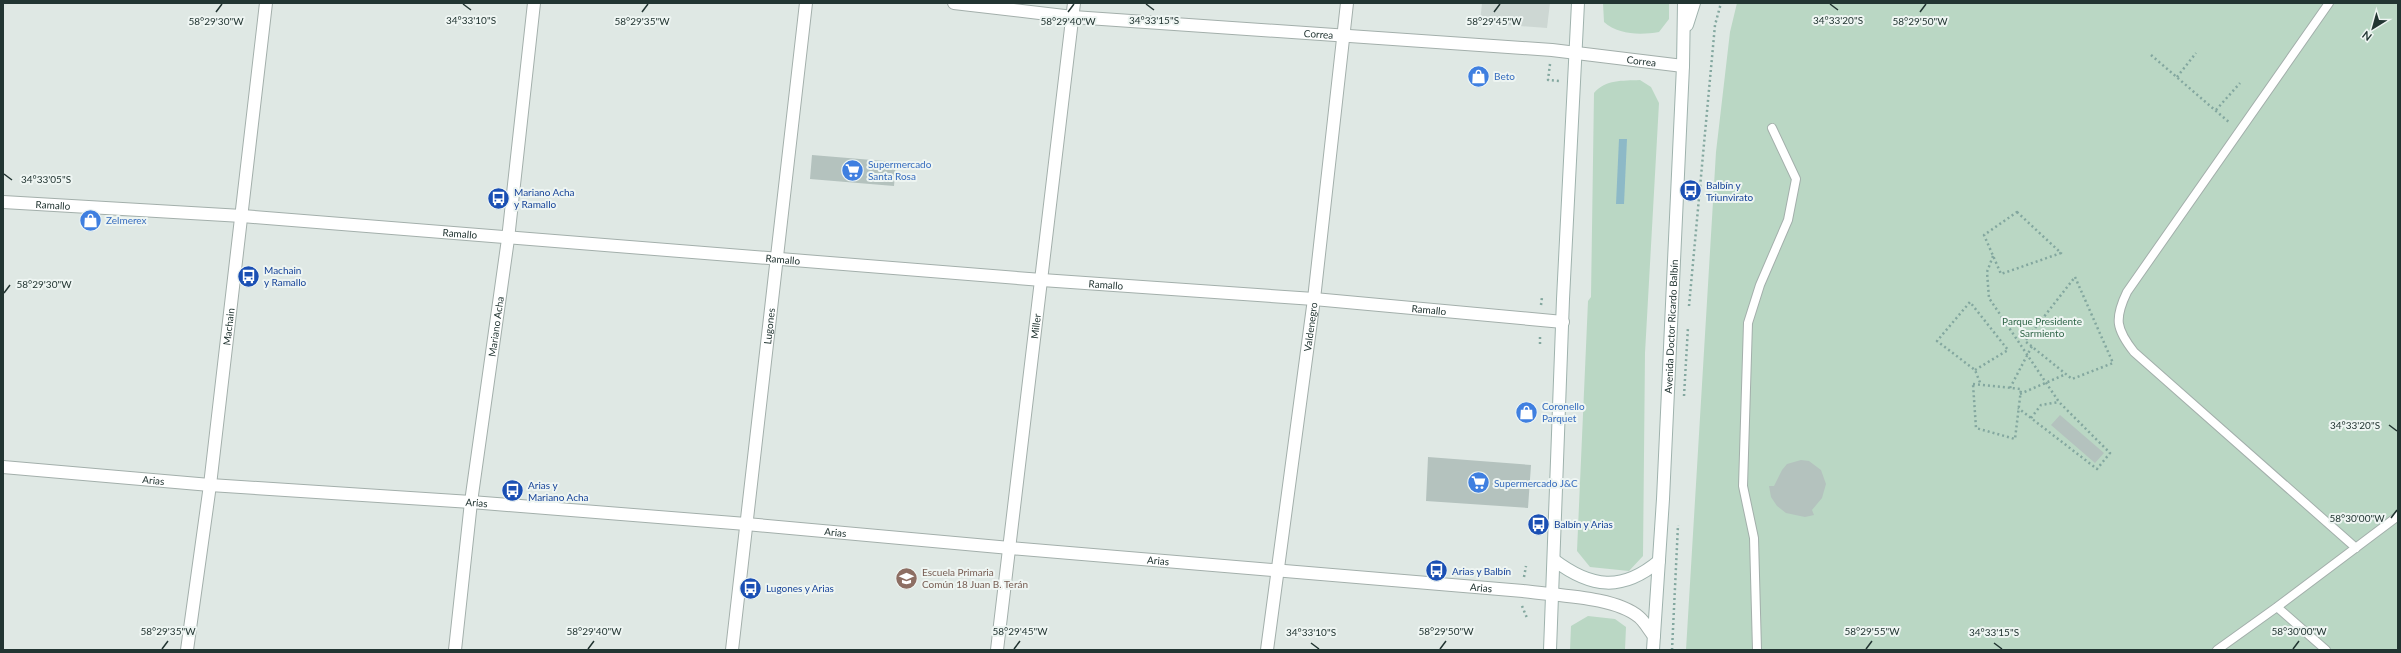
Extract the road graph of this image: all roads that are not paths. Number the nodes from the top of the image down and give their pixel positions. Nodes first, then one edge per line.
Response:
1 (266, 3) edge
2 (534, 3) edge
3 (806, 3) edge
4 (954, 3) edge
5 (1074, 3) edge
6 (1347, 3) edge
7 (1578, 3) edge
8 (1684, 3) edge
9 (1694, 3) edge
10 (2329, 3) edge
11 (1073, 17) junction
12 (1684, 36) junction
13 (1343, 37) junction
14 (1577, 52) junction
15 (1683, 66) junction
16 (1772, 128) dead end
17 (3, 202) edge
18 (242, 216) junction
19 (508, 239) junction
20 (776, 259) junction
21 (1042, 280) junction
22 (1314, 299) junction
23 (1563, 322) junction
24 (3, 467) edge
25 (210, 485) junction
26 (472, 502) junction
27 (2398, 516) edge
28 (746, 524) junction
29 (1010, 548) junction
30 (2356, 548) junction
31 (1554, 560) junction
32 (1659, 561) junction
33 (1278, 569) junction
34 (1553, 596) junction
35 (2277, 607) junction
36 (1654, 636) junction
37 (187, 650) edge
38 (455, 650) edge
39 (732, 650) edge
40 (997, 650) edge
41 (1267, 650) edge
42 (1550, 650) edge
43 (1654, 650) edge
44 (1757, 650) edge
45 (2217, 650) edge
46 (2326, 650) edge

1 - 18 street, Machain
2 - 19 street, Mariano Acha
3 - 20 street, Lugones
4 - 11 street, Correa
5 - 11 street, Miller
6 - 13 street, Valdenegro
7 - 14 street
8 - 12 street, Avenida Doctor Ricardo Balbín
9 - 12 street
10 - 30 lane
11 - 13 street, Correa
11 - 21 street, Miller
12 - 15 street, Avenida Doctor Ricardo Balbín
13 - 14 street, Correa
13 - 22 street, Valdenegro
14 - 15 street, Correa
14 - 23 street
15 - 32 street, Avenida Doctor Ricardo Balbín
16 - 44 lane
17 - 18 street, Ramallo
18 - 19 street, Ramallo
18 - 25 street, Machain
19 - 20 street, Ramallo
19 - 26 street, Mariano Acha
20 - 21 street, Ramallo
20 - 28 street, Lugones
21 - 22 street, Ramallo
21 - 29 street, Miller
22 - 23 street, Ramallo
22 - 33 street, Valdenegro
23 - 31 street
24 - 25 street, Arias
25 - 26 street, Arias
25 - 37 street, Machain
26 - 28 street, Arias
26 - 38 street, Mariano Acha
27 - 30 lane
28 - 29 street, Arias
28 - 39 street, Lugones
29 - 33 street, Arias
29 - 40 street, Miller
30 - 35 lane
31 - 32 street
31 - 34 street
32 - 36 street, Avenida Doctor Ricardo Balbín
33 - 34 street, Arias
33 - 41 street, Valdenegro
34 - 36 street, Arias
34 - 42 street
35 - 45 lane
35 - 46 lane
36 - 43 street, Avenida Doctor Ricardo Balbín

